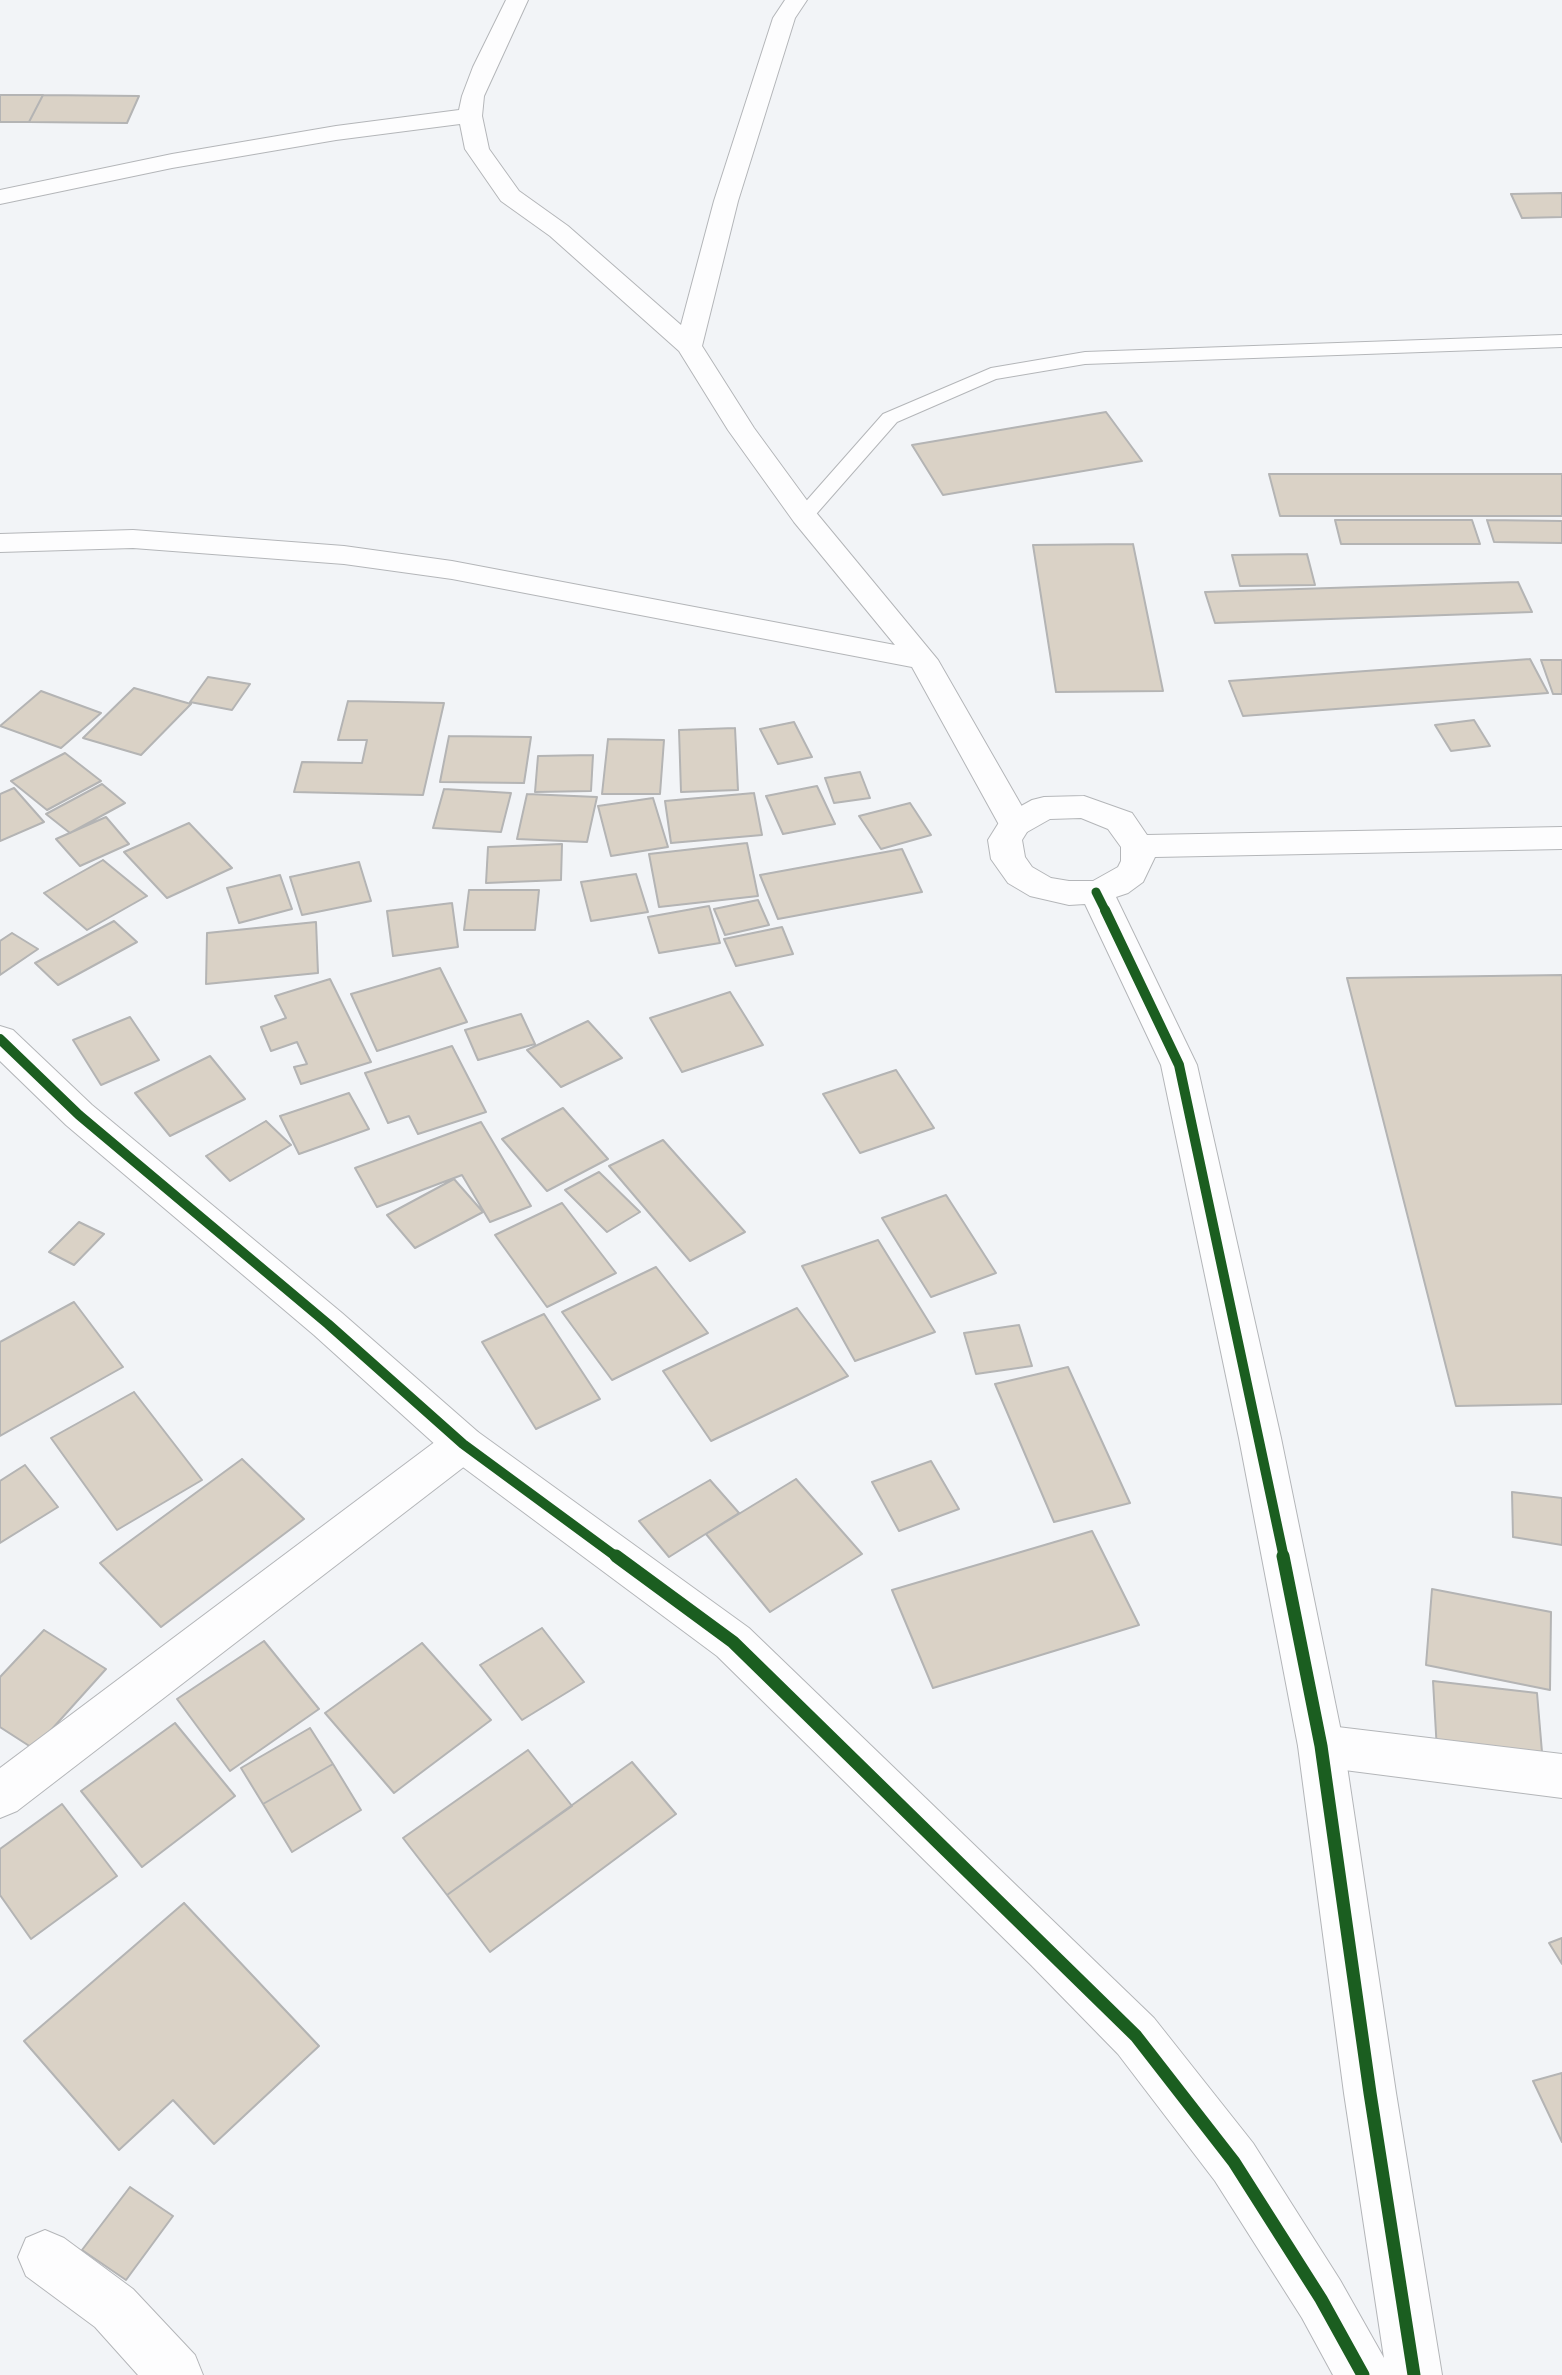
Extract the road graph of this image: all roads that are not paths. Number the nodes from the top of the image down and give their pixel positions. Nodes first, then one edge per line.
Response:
1 (517, 0) edge
2 (796, 0) edge
3 (470, 116) junction
4 (0, 197) edge
5 (1562, 341) edge
6 (689, 346) junction
7 (804, 516) junction
8 (0, 543) edge
9 (923, 660) junction
10 (1015, 824) junction
11 (1562, 838) edge
12 (1138, 846) junction
13 (1096, 892) junction
14 (0, 1039) edge
15 (463, 1444) junction
16 (1321, 1746) junction
17 (1562, 1776) edge
18 (0, 1796) edge
19 (45, 2257) dead end
20 (175, 2375) edge
21 (1363, 2375) edge
22 (1415, 2375) edge

1 - 3 street
2 - 6 street
3 - 4 street
3 - 6 street
5 - 7 lane
6 - 7 street
7 - 9 street
8 - 9 street
9 - 10 street
10 - 12 street
10 - 13 street
11 - 12 street
12 - 13 street
13 - 16 street
14 - 15 street
15 - 18 street
15 - 21 street
16 - 17 street
16 - 22 street
19 - 20 street

